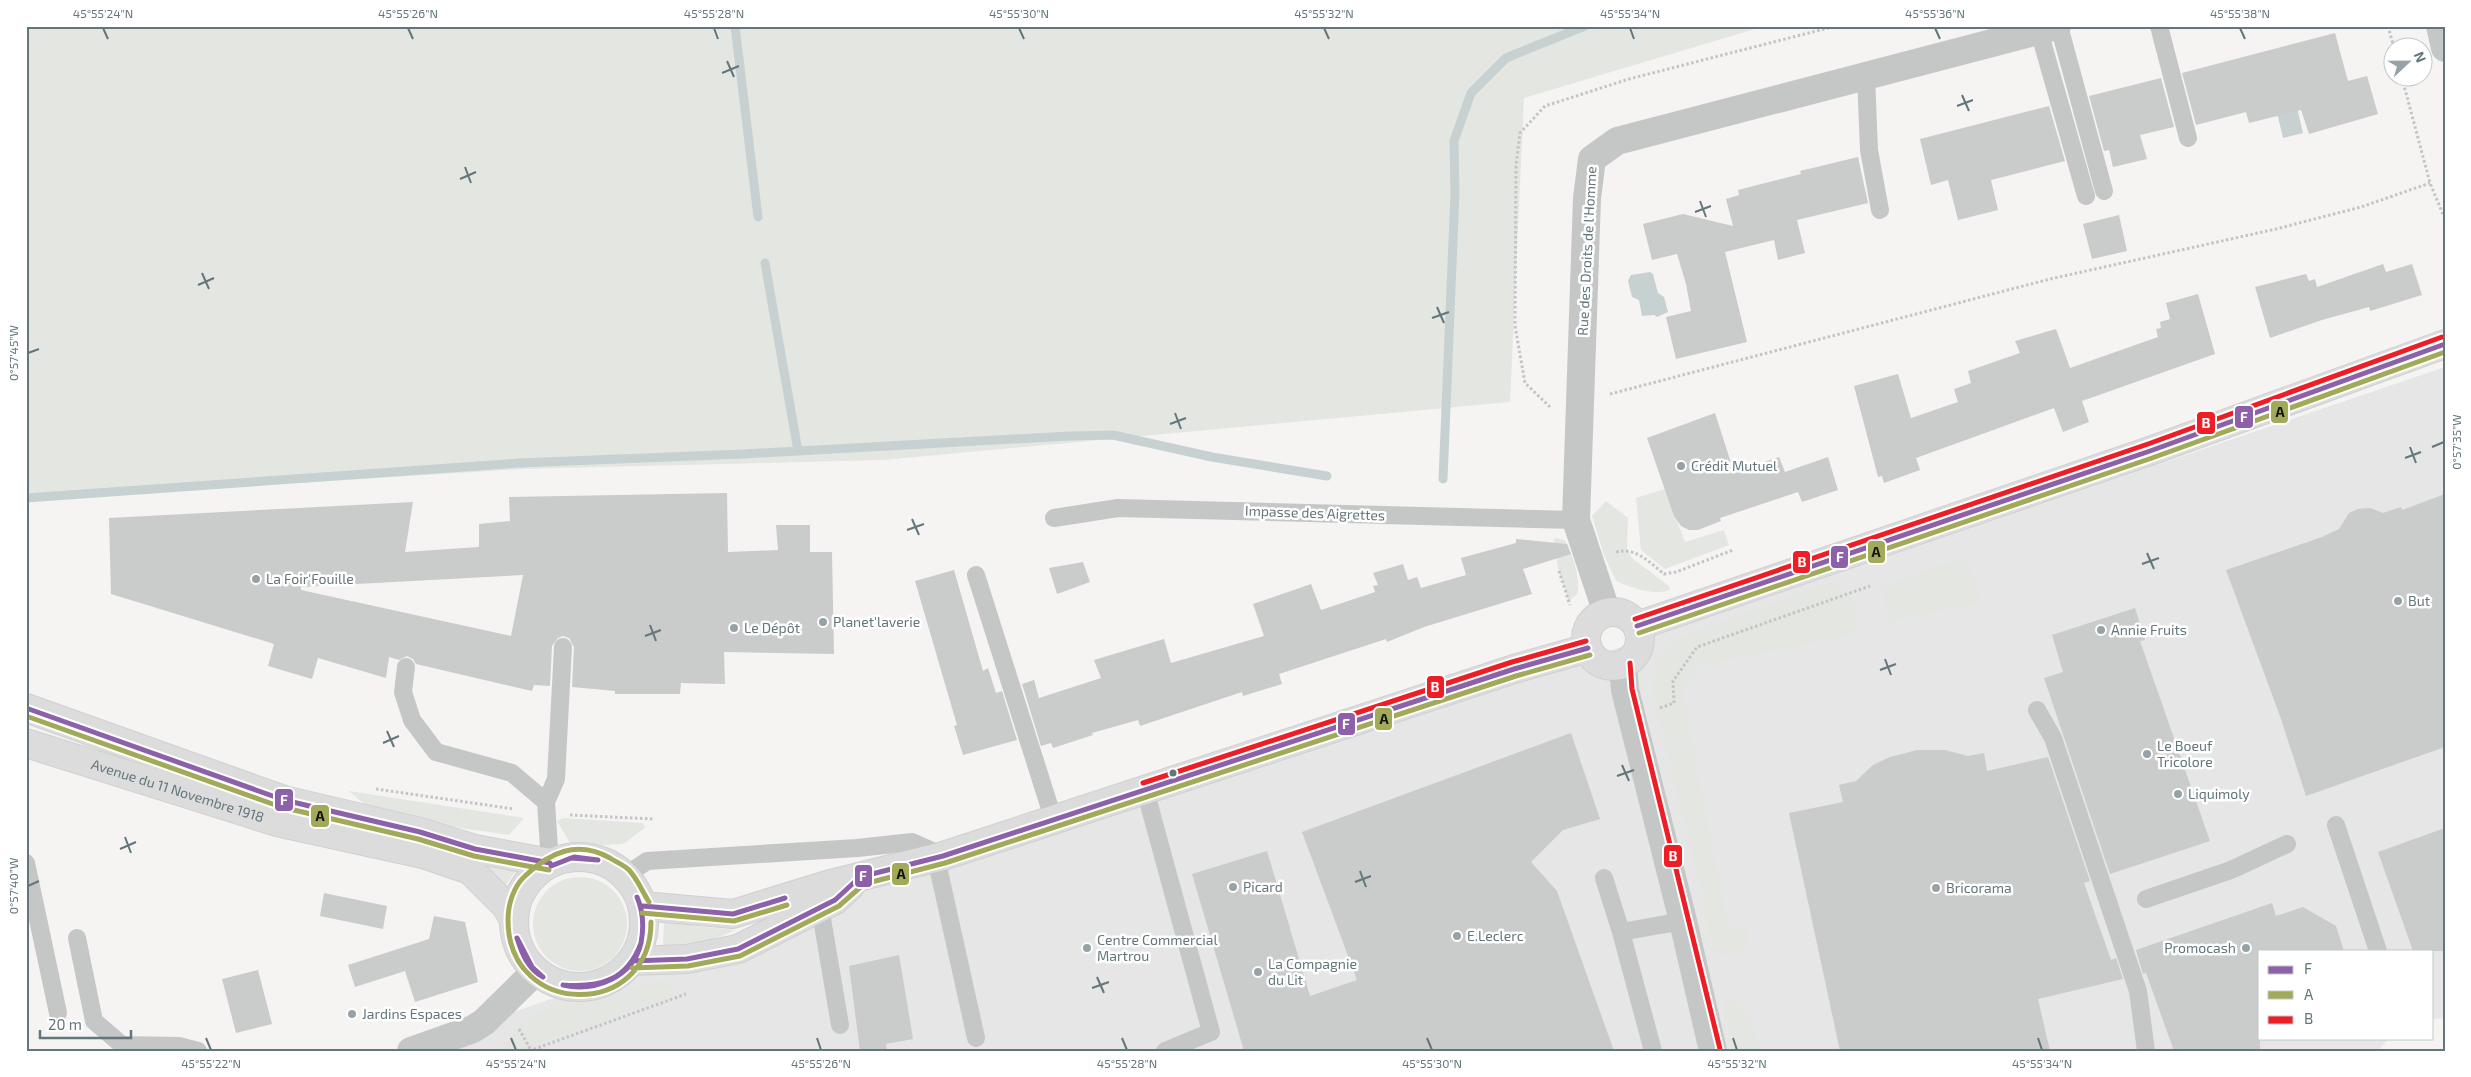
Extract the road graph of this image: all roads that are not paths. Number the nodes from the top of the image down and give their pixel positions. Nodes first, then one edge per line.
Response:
1 (2159, 26) edge
2 (2440, 26) edge
3 (2052, 28) edge
4 (2445, 48) edge
5 (1866, 76) junction
6 (2188, 138) dead end
7 (2104, 191) dead end
8 (2086, 196) dead end
9 (1880, 210) dead end
10 (2445, 344) edge
11 (1054, 518) dead end
12 (1576, 520) junction
13 (976, 575) dead end
14 (1607, 612) junction
15 (1637, 626) junction
16 (563, 647) dead end
17 (1588, 648) junction
18 (1623, 664) junction
19 (406, 667) dead end
20 (26, 708) edge
21 (2036, 710) dead end
22 (26, 743) edge
23 (1144, 790) junction
24 (547, 808) junction
25 (1054, 821) junction
26 (2336, 825) dead end
27 (2287, 844) dead end
28 (939, 857) junction
29 (26, 862) edge
30 (550, 863) junction
31 (625, 876) junction
32 (860, 877) junction
33 (1604, 878) dead end
34 (29, 886) edge
35 (2146, 899) dead end
36 (643, 906) junction
37 (820, 907) junction
38 (513, 918) junction
39 (1683, 921) junction
40 (1621, 932) junction
41 (77, 938) dead end
42 (2378, 950) edge
43 (632, 961) junction
44 (535, 972) junction
45 (58, 1013) dead end
46 (840, 1025) dead end
47 (976, 1038) dead end
48 (198, 1051) edge
49 (411, 1051) edge
50 (1165, 1051) edge
51 (1653, 1051) edge
52 (1713, 1051) edge
53 (2146, 1051) edge

1 - 6 lane
2 - 4 street
3 - 5 street, Rue des Droits de l'Homme
3 - 7 lane
3 - 8 lane
5 - 9 lane
5 - 12 street, Rue des Droits de l'Homme
10 - 15 main road
11 - 12 lane, Impasse des Aigrettes
12 - 14 street, Rue des Droits de l'Homme
13 - 25 lane
14 - 15 main road
14 - 17 main road
15 - 18 main road
16 - 24 lane
17 - 18 main road
17 - 23 main road
18 - 39 street
19 - 24 lane
20 - 30 main road, Avenue du 11 Novembre 1918
21 - 53 lane
22 - 38 main road, Avenue du 11 Novembre 1918
23 - 25 main road
23 - 50 lane
24 - 30 lane
25 - 28 main road
26 - 42 lane
27 - 35 lane
28 - 31 lane
28 - 32 main road
28 - 47 lane
29 - 34 lane
30 - 31 main road
30 - 38 main road
31 - 36 main road
32 - 36 main road
32 - 37 main road
33 - 40 lane
34 - 45 lane
36 - 43 main road
37 - 43 main road
37 - 46 lane
38 - 44 main road
39 - 40 lane
39 - 52 street
40 - 51 lane
41 - 48 lane
43 - 44 main road
44 - 49 street

